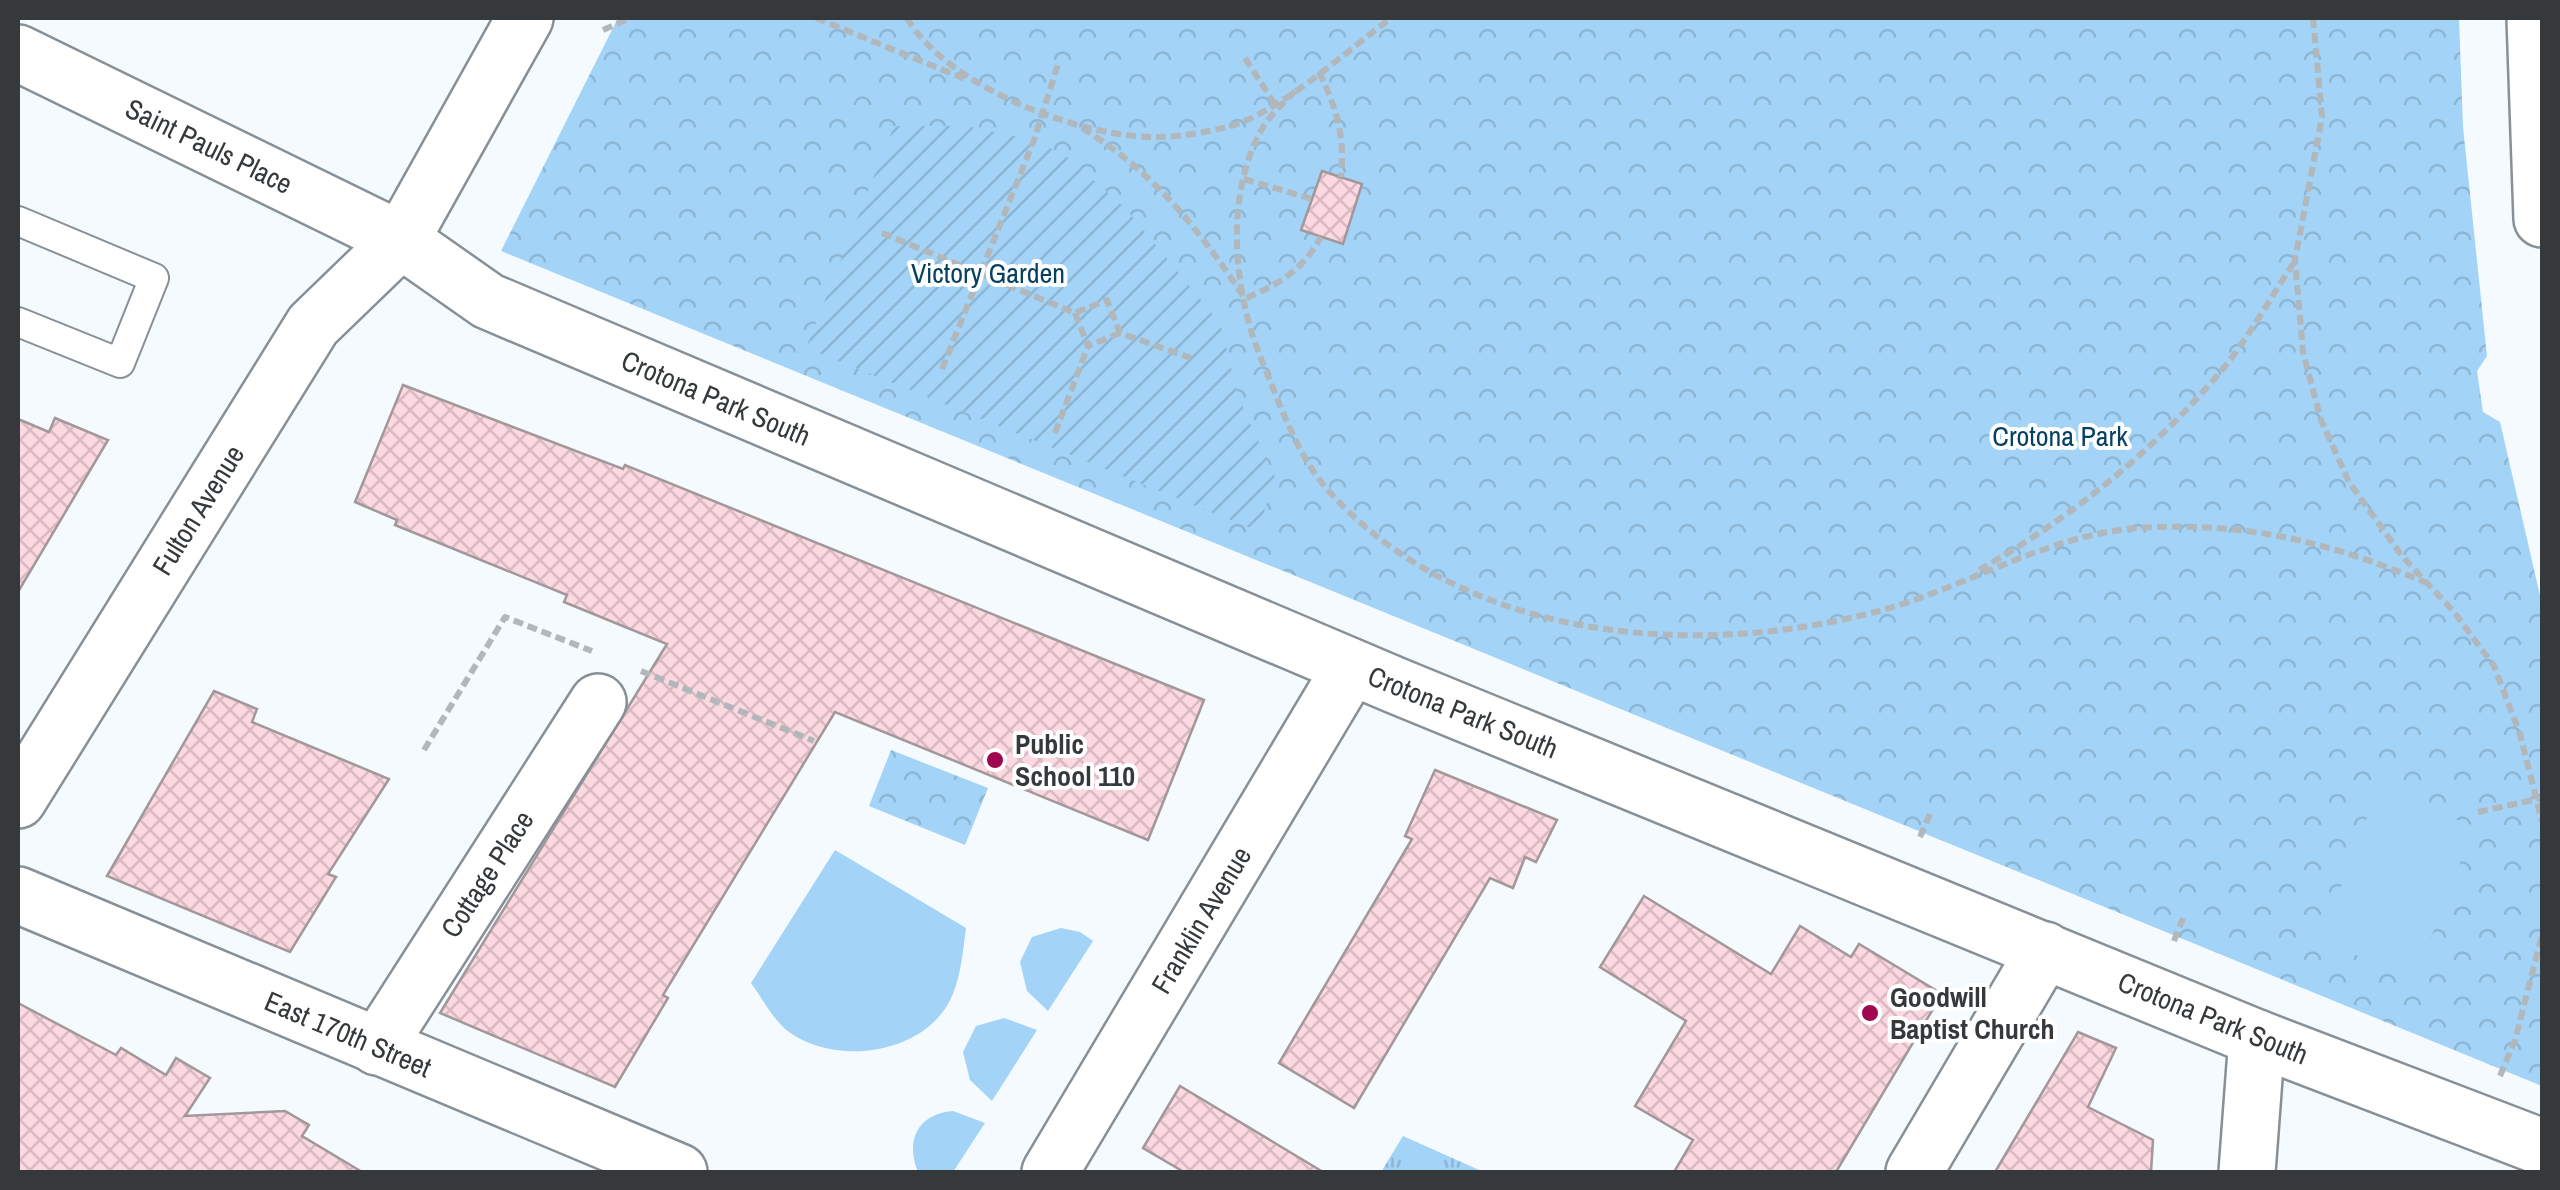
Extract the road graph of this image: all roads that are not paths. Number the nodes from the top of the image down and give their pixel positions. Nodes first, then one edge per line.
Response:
1 (524, 18) edge
2 (2536, 18) edge
3 (18, 52) edge
4 (2542, 219) edge
5 (18, 221) edge
6 (401, 240) junction
7 (18, 322) edge
8 (1352, 667) junction
9 (598, 702) dead end
10 (18, 800) edge
11 (18, 895) edge
12 (2045, 950) junction
13 (2256, 1038) junction
14 (378, 1047) junction
15 (2542, 1148) edge
16 (679, 1172) edge
17 (1050, 1172) edge
18 (1914, 1172) edge
19 (2247, 1172) edge

1 - 6 street, Fulton Avenue
2 - 4 street
3 - 6 street, Saint Pauls Place
5 - 7 lane
6 - 8 street, Crotona Park South
6 - 10 street, Fulton Avenue
8 - 12 street, Crotona Park South
8 - 17 street, Franklin Avenue
9 - 14 street, Cottage Place
11 - 14 street, East 170th Street
12 - 13 street, Crotona Park South
12 - 18 street
13 - 15 street, Crotona Park South
13 - 19 street
14 - 16 street, East 170th Street

